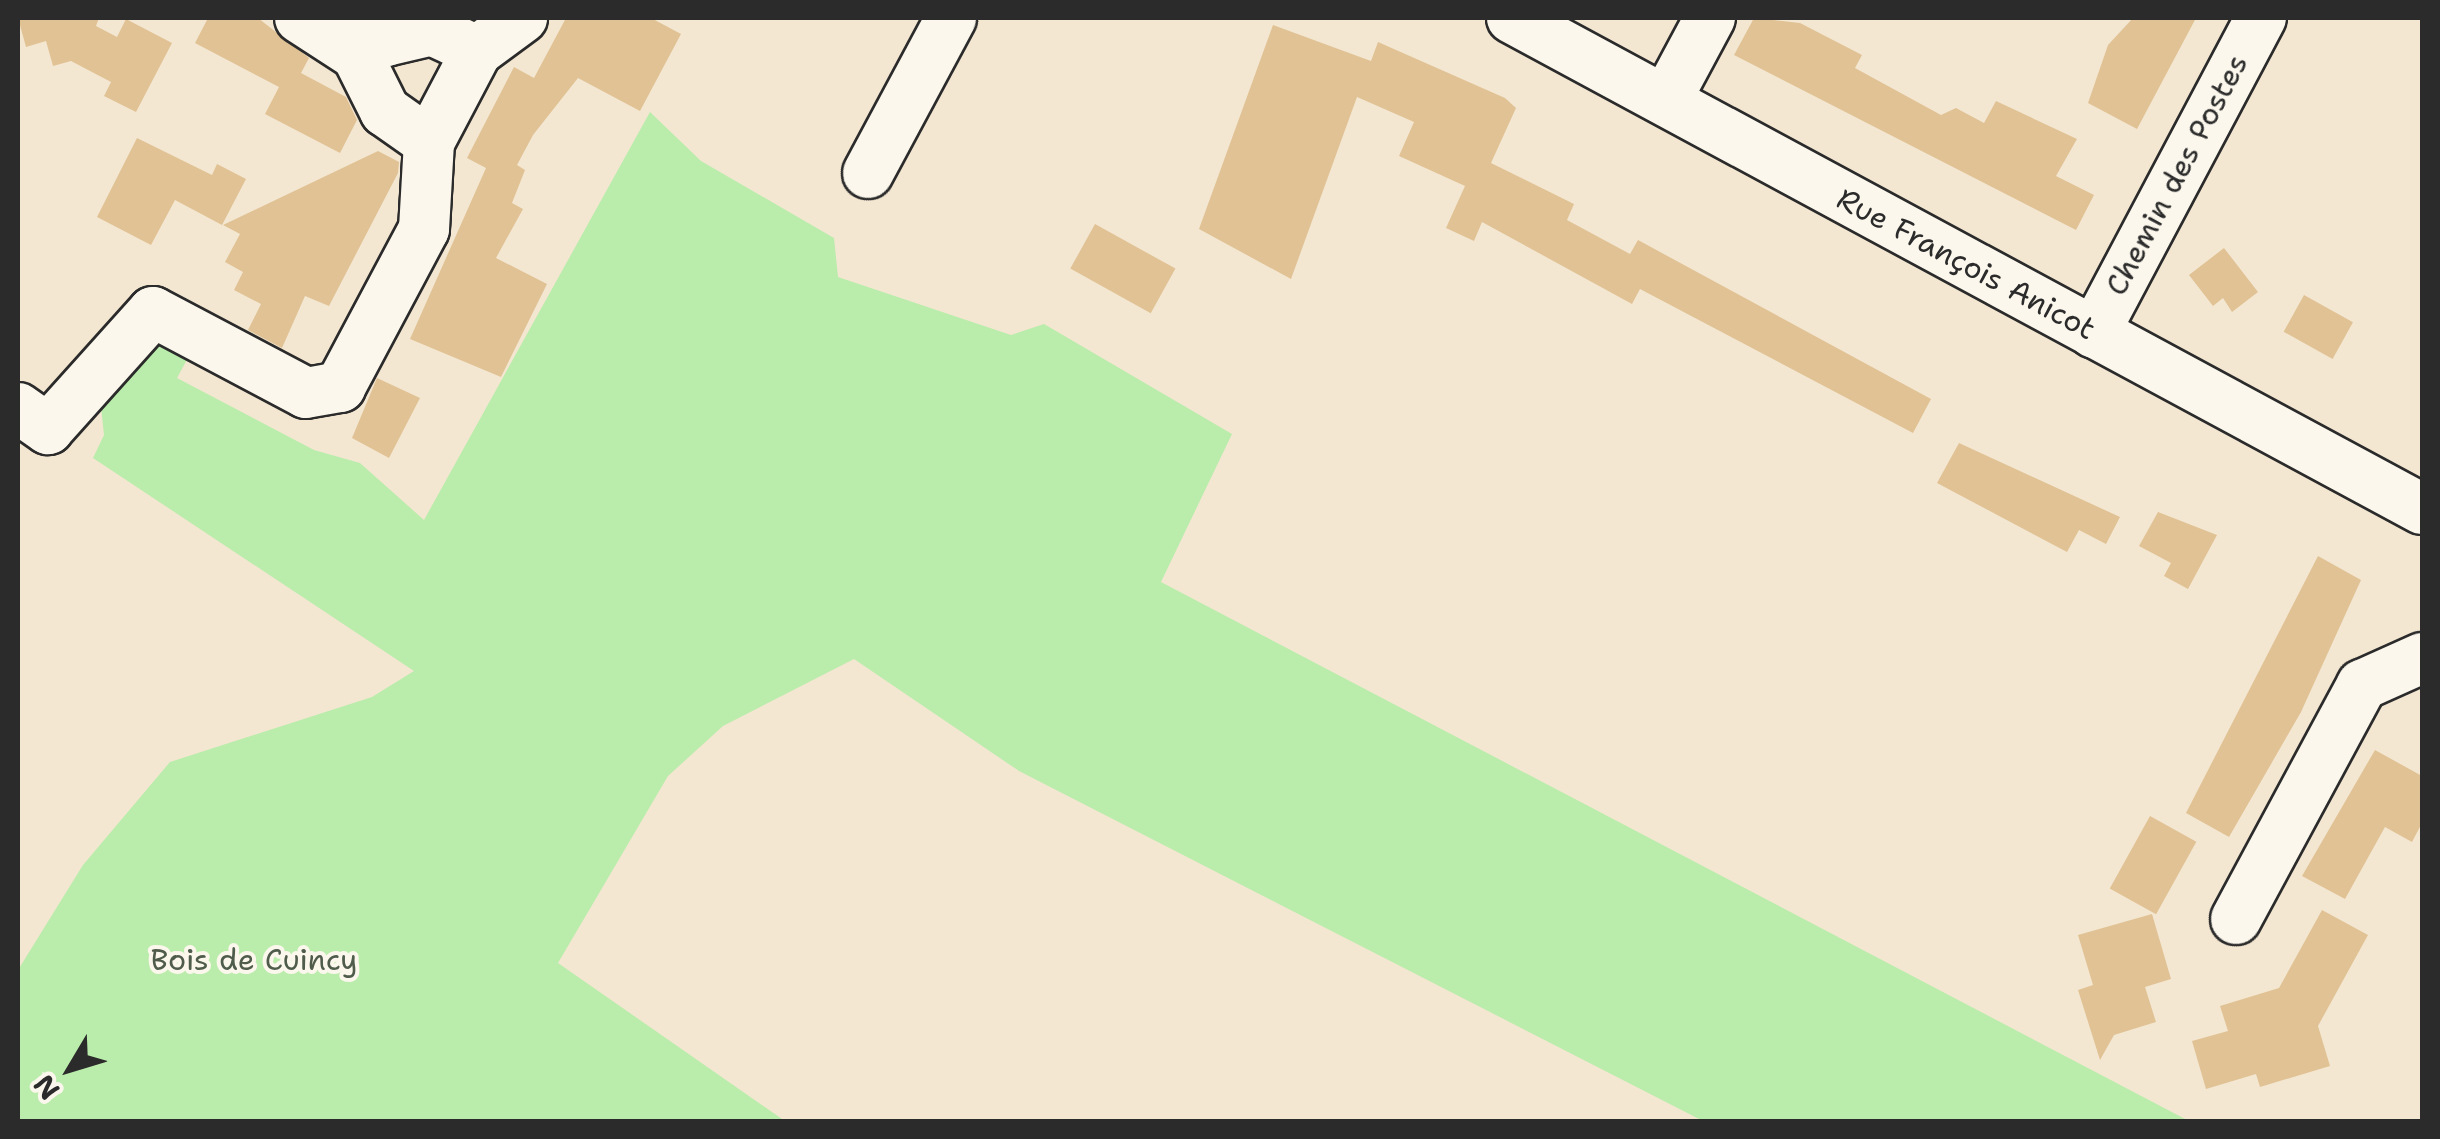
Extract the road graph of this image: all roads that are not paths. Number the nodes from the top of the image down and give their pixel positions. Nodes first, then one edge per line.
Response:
1 (522, 18) edge
2 (952, 18) edge
3 (1512, 18) edge
4 (1710, 18) edge
5 (2261, 18) edge
6 (313, 24) edge
7 (477, 52) junction
8 (1666, 100) junction
9 (429, 142) junction
10 (868, 173) dead end
11 (2094, 334) junction
12 (33, 418) edge
13 (2422, 508) edge
14 (2422, 658) edge
15 (2236, 919) dead end

1 - 7 street
2 - 10 street
3 - 8 street, Rue François Anicot
4 - 8 street
5 - 11 street, Chemin des Postes
6 - 7 street
6 - 9 street
7 - 9 street
8 - 11 street, Rue François Anicot
9 - 12 street
11 - 13 street, Rue François Anicot
14 - 15 street

